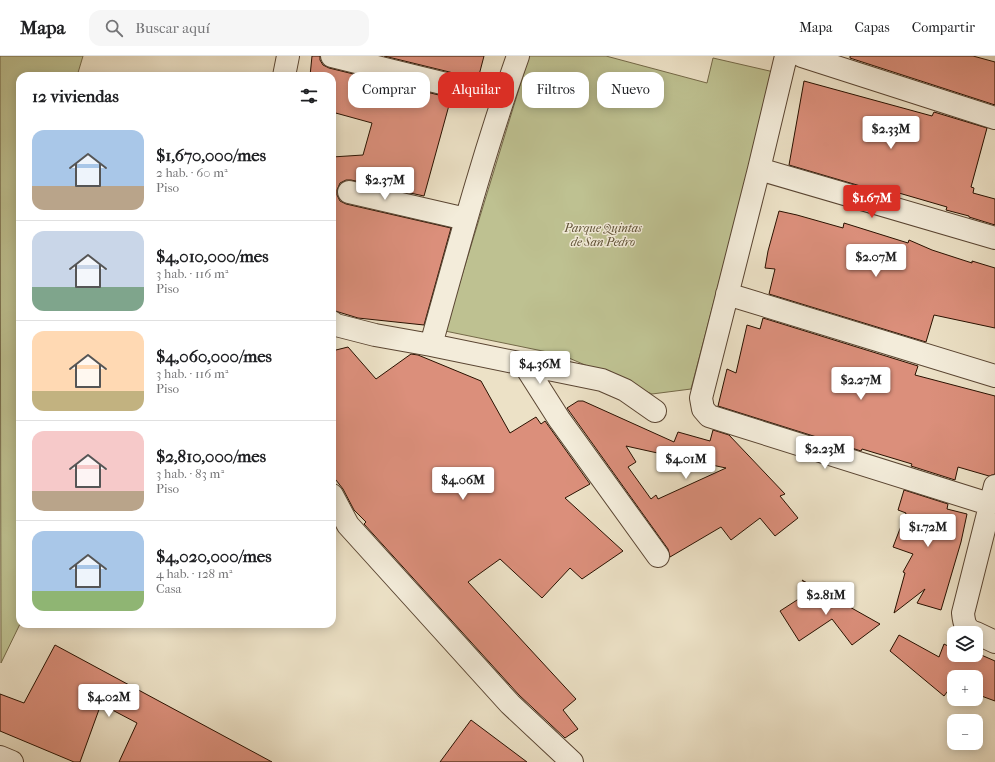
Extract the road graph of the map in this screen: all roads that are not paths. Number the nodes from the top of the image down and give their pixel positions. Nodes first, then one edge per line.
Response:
1 (288, 56) edge
2 (332, 56) edge
3 (518, 56) edge
4 (786, 56) edge
5 (802, 56) edge
6 (285, 72) edge
7 (512, 72) edge
8 (438, 82) edge
9 (500, 108) edge
10 (995, 118) edge
11 (759, 169) junction
12 (349, 192) dead end
13 (466, 219) junction
14 (995, 238) edge
15 (727, 294) junction
16 (336, 325) edge
17 (431, 345) junction
18 (524, 364) junction
19 (995, 376) edge
20 (655, 411) dead end
21 (992, 495) edge
22 (336, 502) edge
23 (658, 556) dead end
24 (966, 626) edge
25 (983, 636) edge
26 (995, 642) edge
27 (0, 757) edge
28 (12, 762) edge
29 (572, 762) edge

1 - 6 street
2 - 8 street
3 - 7 street
4 - 11 street
5 - 10 street
9 - 13 street
11 - 14 street
11 - 15 street
12 - 13 street
13 - 17 street
15 - 19 street
15 - 21 street
16 - 17 street
17 - 18 street
18 - 20 street
18 - 23 street
21 - 24 street
22 - 29 street
25 - 26 street
27 - 28 street

